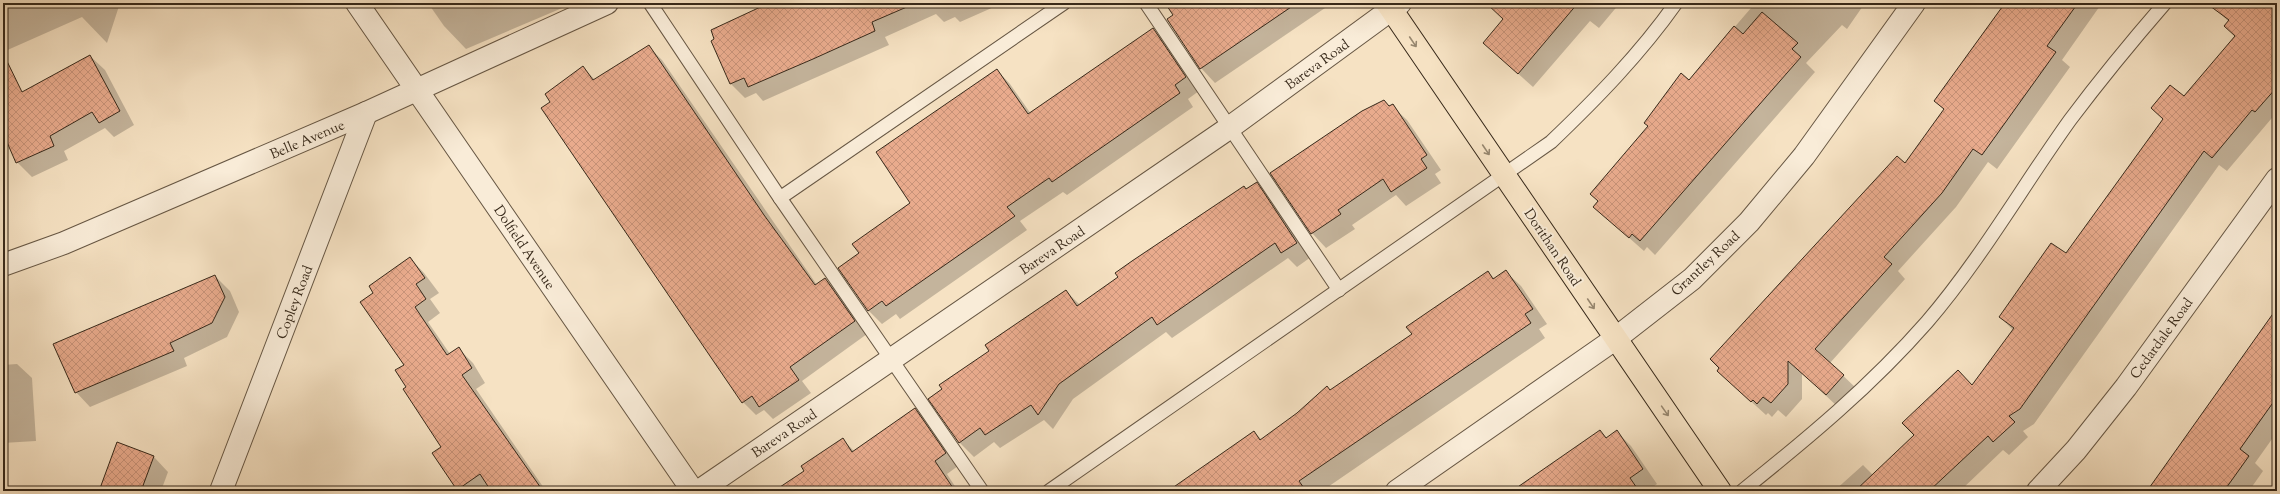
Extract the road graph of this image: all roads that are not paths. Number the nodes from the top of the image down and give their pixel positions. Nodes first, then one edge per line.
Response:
1 (357, 3) edge
2 (607, 3) edge
3 (650, 3) edge
4 (1064, 3) edge
5 (1146, 3) edge
6 (1676, 3) edge
7 (1914, 3) edge
8 (2164, 3) edge
9 (1393, 5) edge
10 (418, 90) junction
11 (366, 113) junction
12 (1229, 128) junction
13 (1503, 175) junction
14 (2277, 178) edge
15 (780, 198) junction
16 (3, 265) edge
17 (1338, 290) junction
18 (1615, 339) junction
19 (891, 360) junction
20 (221, 491) edge
21 (693, 491) edge
22 (699, 491) edge
23 (982, 491) edge
24 (1049, 491) edge
25 (1397, 491) edge
26 (1720, 491) edge
27 (1742, 491) edge
28 (2038, 491) edge

1 - 10 street, Dolfield Avenue
2 - 10 street, Belle Avenue
3 - 15 lane
4 - 15 lane
5 - 12 lane
6 - 13 lane
7 - 18 street, Grantley Road
8 - 27 lane
9 - 12 street, Bareva Road
9 -> 13 main road, Dorithan Road
10 - 11 street, Belle Avenue
10 - 21 street, Dolfield Avenue
11 - 16 street, Belle Avenue
11 - 20 street, Copley Road
12 - 17 lane
12 - 19 street, Bareva Road
13 - 17 lane
13 -> 18 main road, Dorithan Road
14 - 28 street, Cedardale Road
15 - 19 lane
17 - 24 lane
18 - 25 street, Grantley Road
18 -> 26 main road, Dorithan Road
19 - 22 street, Bareva Road
19 - 23 lane

